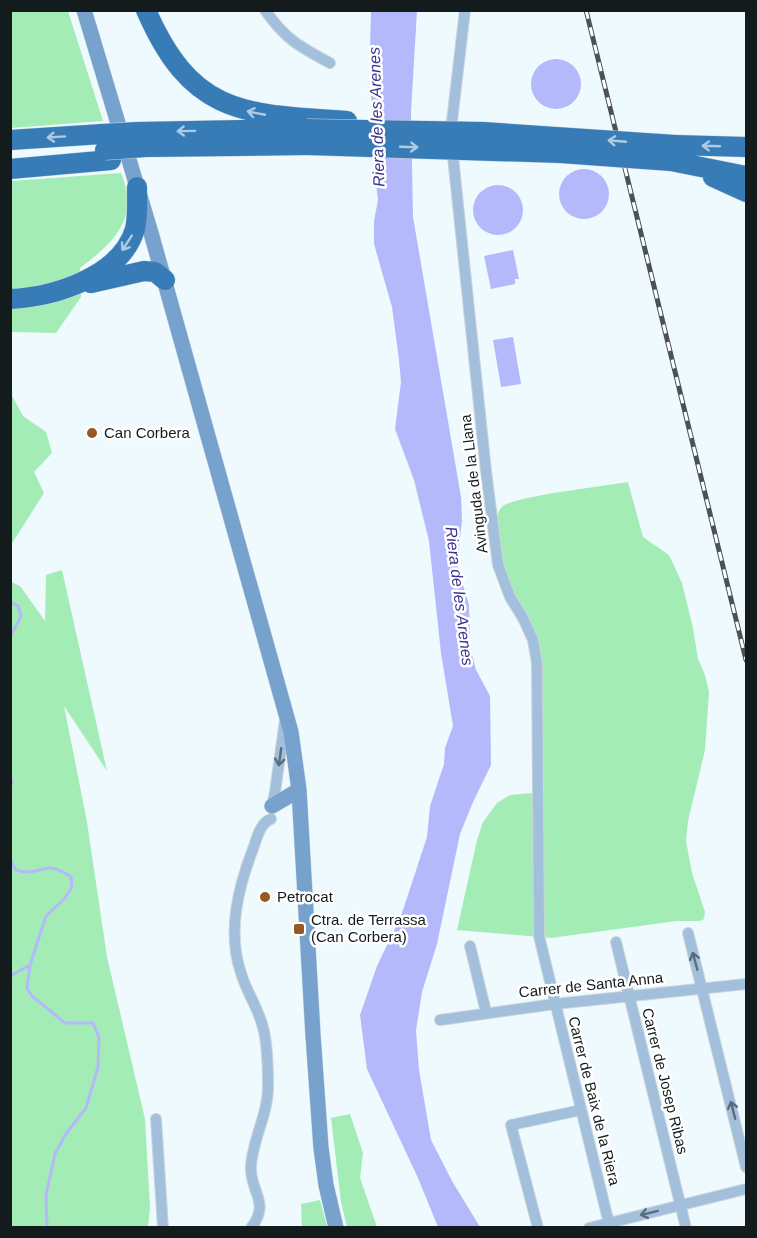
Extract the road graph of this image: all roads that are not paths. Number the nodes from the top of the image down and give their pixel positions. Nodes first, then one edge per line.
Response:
1 (84, 10) edge
2 (146, 10) edge
3 (265, 10) edge
4 (465, 10) edge
5 (330, 63) dead end
6 (310, 131) junction
7 (10, 140) edge
8 (143, 145) junction
9 (747, 147) edge
10 (106, 148) junction
11 (10, 156) edge
12 (678, 157) junction
13 (10, 169) edge
14 (747, 176) edge
15 (137, 187) junction
16 (747, 192) edge
17 (165, 280) junction
18 (57, 292) junction
19 (10, 299) edge
20 (286, 708) junction
21 (300, 790) junction
22 (274, 809) junction
23 (301, 818) junction
24 (688, 933) dead end
25 (616, 942) dead end
26 (470, 946) dead end
27 (541, 947) joint
28 (747, 984) edge
29 (702, 988) junction
30 (628, 996) junction
31 (555, 1004) junction
32 (486, 1012) junction
33 (440, 1020) dead end
34 (581, 1110) junction
35 (156, 1119) dead end
36 (747, 1167) edge
37 (747, 1189) edge
38 (680, 1205) junction
39 (609, 1225) edge
40 (163, 1227) edge
41 (251, 1227) edge
42 (336, 1227) edge
43 (538, 1227) edge
44 (589, 1227) edge
45 (686, 1227) edge

1 - 15 main road
6 -> 2 highway
3 - 5 street
4 - 27 street, Avinguda de la Llana
6 -> 8 highway
6 - 8 highway
6 -> 12 highway, bridge
12 -> 6 highway, bridge
10 -> 7 highway
8 - 10 highway, bridge
8 - 10 highway
9 -> 12 highway
10 - 11 highway
10 - 13 highway
12 - 14 highway
12 - 16 highway
15 - 17 main road
15 -> 18 highway
17 - 18 highway
17 - 20 main road
18 - 19 highway
20 - 21 main road
20 -> 22 street
21 - 22 main road
21 - 23 main road
22 - 23 main road
22 - 41 street
23 - 42 main road
29 -> 24 street
25 - 30 street, Carrer de Josep Ribas
26 - 32 street
27 - 31 street, Carrer de Baix de la Riera
28 - 29 street, Carrer de Santa Anna
29 - 30 street, Carrer de Santa Anna
36 -> 29 street
30 - 31 street, Carrer de Santa Anna
30 - 38 street, Carrer de Josep Ribas
31 - 32 street, Carrer de Santa Anna
31 - 34 street, Carrer de Baix de la Riera
32 - 33 street, Carrer de Santa Anna
34 - 39 street, Carrer de Baix de la Riera
34 - 43 street
35 - 40 street
37 - 38 street
38 -> 39 street
38 - 45 street, Carrer de Josep Ribas
39 - 44 street

